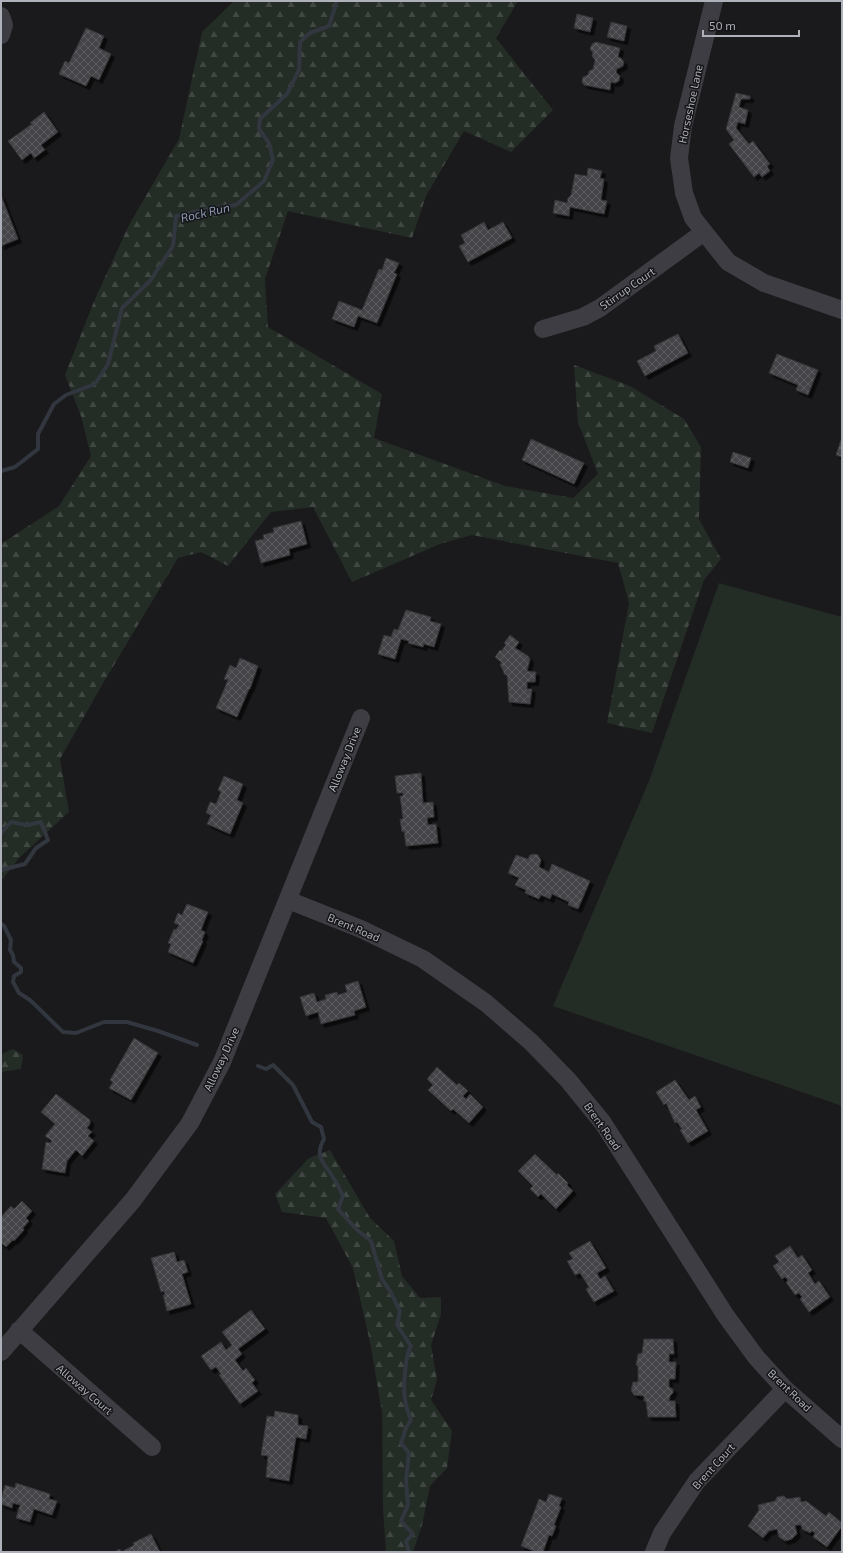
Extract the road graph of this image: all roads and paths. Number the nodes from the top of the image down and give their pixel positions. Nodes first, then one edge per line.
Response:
1 (714, 1) edge
2 (1, 16) edge
3 (1, 35) edge
4 (704, 232) junction
5 (842, 310) edge
6 (543, 329) dead end
7 (361, 718) dead end
8 (288, 900) junction
9 (19, 1330) junction
10 (1, 1352) edge
11 (786, 1389) junction
12 (842, 1439) edge
13 (152, 1447) dead end
14 (654, 1552) edge

1 - 4 street, Horseshoe Lane
2 - 3 street
4 - 5 street, Horseshoe Lane
4 - 6 street, Stirrup Court
7 - 8 street, Alloway Drive
8 - 9 street, Alloway Drive
8 - 11 street, Brent Road
9 - 10 street, Alloway Drive
9 - 13 street, Alloway Court
11 - 12 street, Brent Road
11 - 14 street, Brent Court

